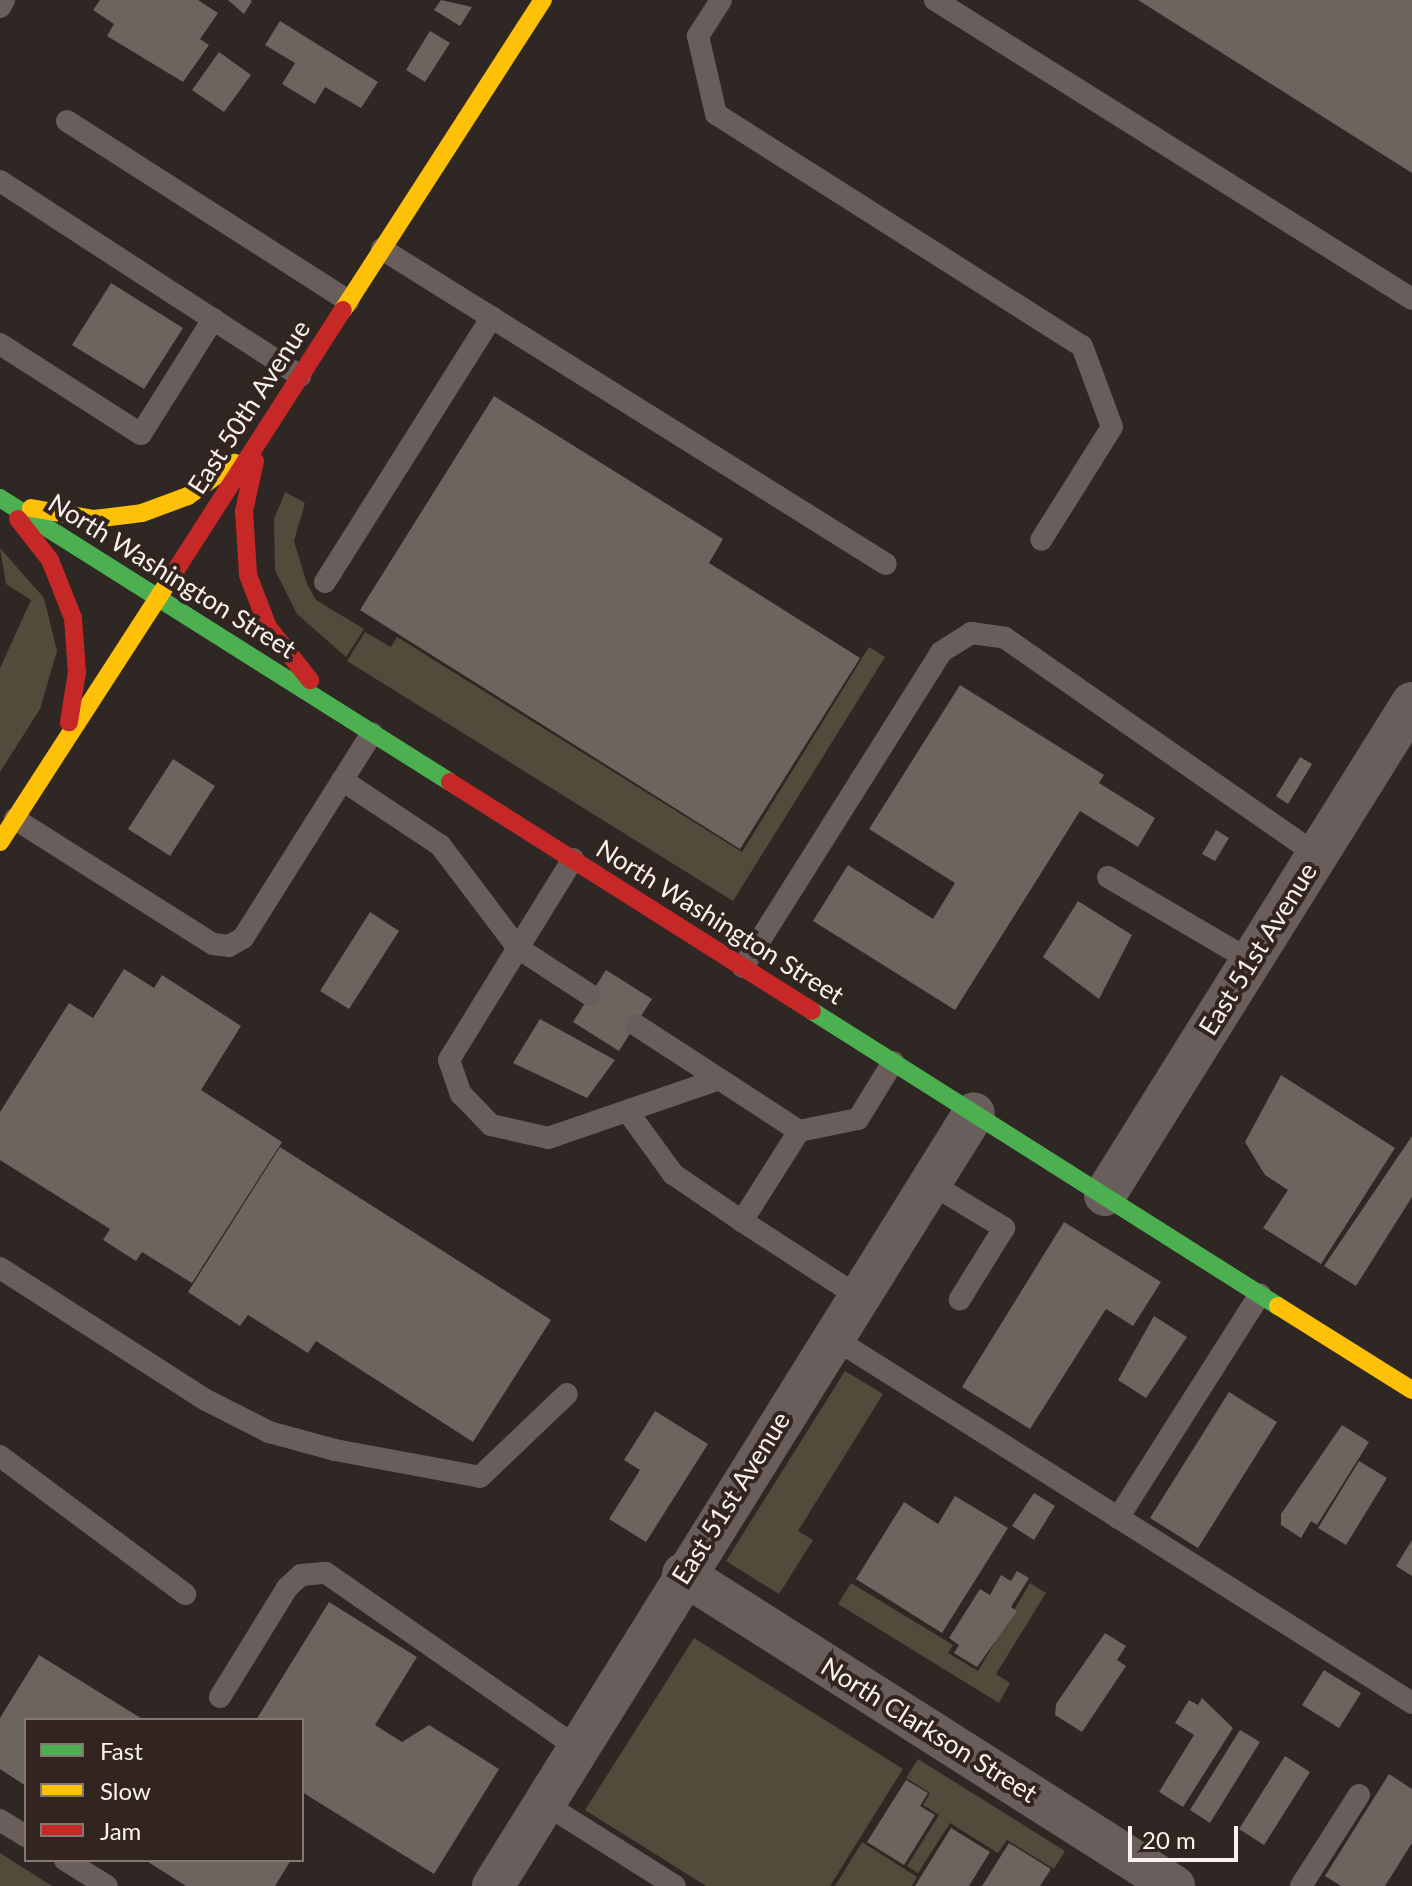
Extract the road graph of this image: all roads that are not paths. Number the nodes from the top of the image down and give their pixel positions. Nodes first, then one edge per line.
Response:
1 (4, 0) edge
2 (543, 0) edge
3 (721, 0) edge
4 (935, 0) edge
5 (0, 7) edge
6 (67, 121) dead end
7 (0, 181) edge
8 (382, 249) junction
9 (1412, 299) edge
10 (348, 301) junction
11 (492, 317) junction
12 (213, 319) junction
13 (0, 344) edge
14 (300, 376) junction
15 (264, 432) junction
16 (0, 499) edge
17 (1041, 540) dead end
18 (886, 564) dead end
19 (325, 582) dead end
20 (157, 598) junction
21 (1412, 703) edge
22 (348, 718) junction
23 (372, 733) junction
24 (48, 768) junction
25 (342, 780) junction
26 (15, 819) junction
27 (0, 842) edge
28 (1317, 855) junction
29 (573, 859) junction
30 (1108, 877) dead end
31 (518, 948) junction
32 (1251, 961) junction
33 (743, 967) junction
34 (590, 995) dead end
35 (636, 1025) dead end
36 (893, 1062) junction
37 (719, 1079) junction
38 (628, 1112) junction
39 (974, 1113) junction
40 (799, 1131) junction
41 (930, 1183) junction
42 (1105, 1195) junction
43 (742, 1221) junction
44 (0, 1268) edge
45 (1260, 1294) junction
46 (859, 1297) junction
47 (960, 1299) dead end
48 (832, 1337) junction
49 (1412, 1390) edge
50 (567, 1394) dead end
51 (0, 1456) edge
52 (1118, 1518) junction
53 (683, 1574) junction
54 (185, 1594) dead end
55 (220, 1697) dead end
56 (1412, 1703) edge
57 (575, 1746) junction
58 (1359, 1795) dead end
59 (542, 1802) junction
60 (0, 1820) edge
61 (24, 1835) edge
62 (68, 1862) edge
63 (107, 1886) edge
64 (493, 1886) edge
65 (675, 1886) edge
66 (1174, 1886) edge
67 (1301, 1886) edge

1 - 5 lane
2 - 8 main road, East 50th Avenue
3 - 17 lane
4 - 9 lane
6 - 10 lane
7 - 12 lane
8 - 10 main road, East 50th Avenue
8 - 11 lane
10 - 14 main road, East 50th Avenue
11 - 18 lane
11 - 19 lane
12 - 13 lane
12 - 14 lane
14 - 15 main road, East 50th Avenue
15 - 16 main road
15 - 20 main road, East 50th Avenue
15 - 22 main road
16 - 20 main road, North Washington Street
16 - 24 main road
20 - 22 main road, North Washington Street
20 - 24 main road, East 50th Avenue
21 - 28 street, East 51st Avenue
22 - 23 main road, North Washington Street
23 - 25 lane
23 - 29 main road, North Washington Street
24 - 26 main road, East 50th Avenue
25 - 26 lane
25 - 31 lane
26 - 27 main road, East 50th Avenue
28 - 32 street, East 51st Avenue
28 - 33 lane
29 - 31 lane
29 - 33 main road, North Washington Street
30 - 32 lane
31 - 34 lane
31 - 38 lane
32 - 42 street, East 51st Avenue
33 - 36 main road, North Washington Street
35 - 37 lane
36 - 39 main road, North Washington Street
36 - 40 lane
37 - 38 lane
37 - 40 lane
38 - 43 lane
39 - 41 street, East 51st Avenue
39 - 42 main road, North Washington Street
40 - 43 lane
41 - 46 street, East 51st Avenue
41 - 47 lane
42 - 45 main road, North Washington Street
43 - 46 lane
44 - 50 lane
45 - 49 main road, North Washington Street
45 - 52 lane
46 - 48 street, East 51st Avenue
48 - 52 lane
48 - 53 street, East 51st Avenue
51 - 54 lane
52 - 56 lane
53 - 57 street, East 51st Avenue
53 - 66 street, North Clarkson Street
55 - 57 lane
57 - 59 street, East 51st Avenue
58 - 67 lane
59 - 64 street, East 51st Avenue
59 - 65 lane
60 - 61 lane
62 - 63 lane

